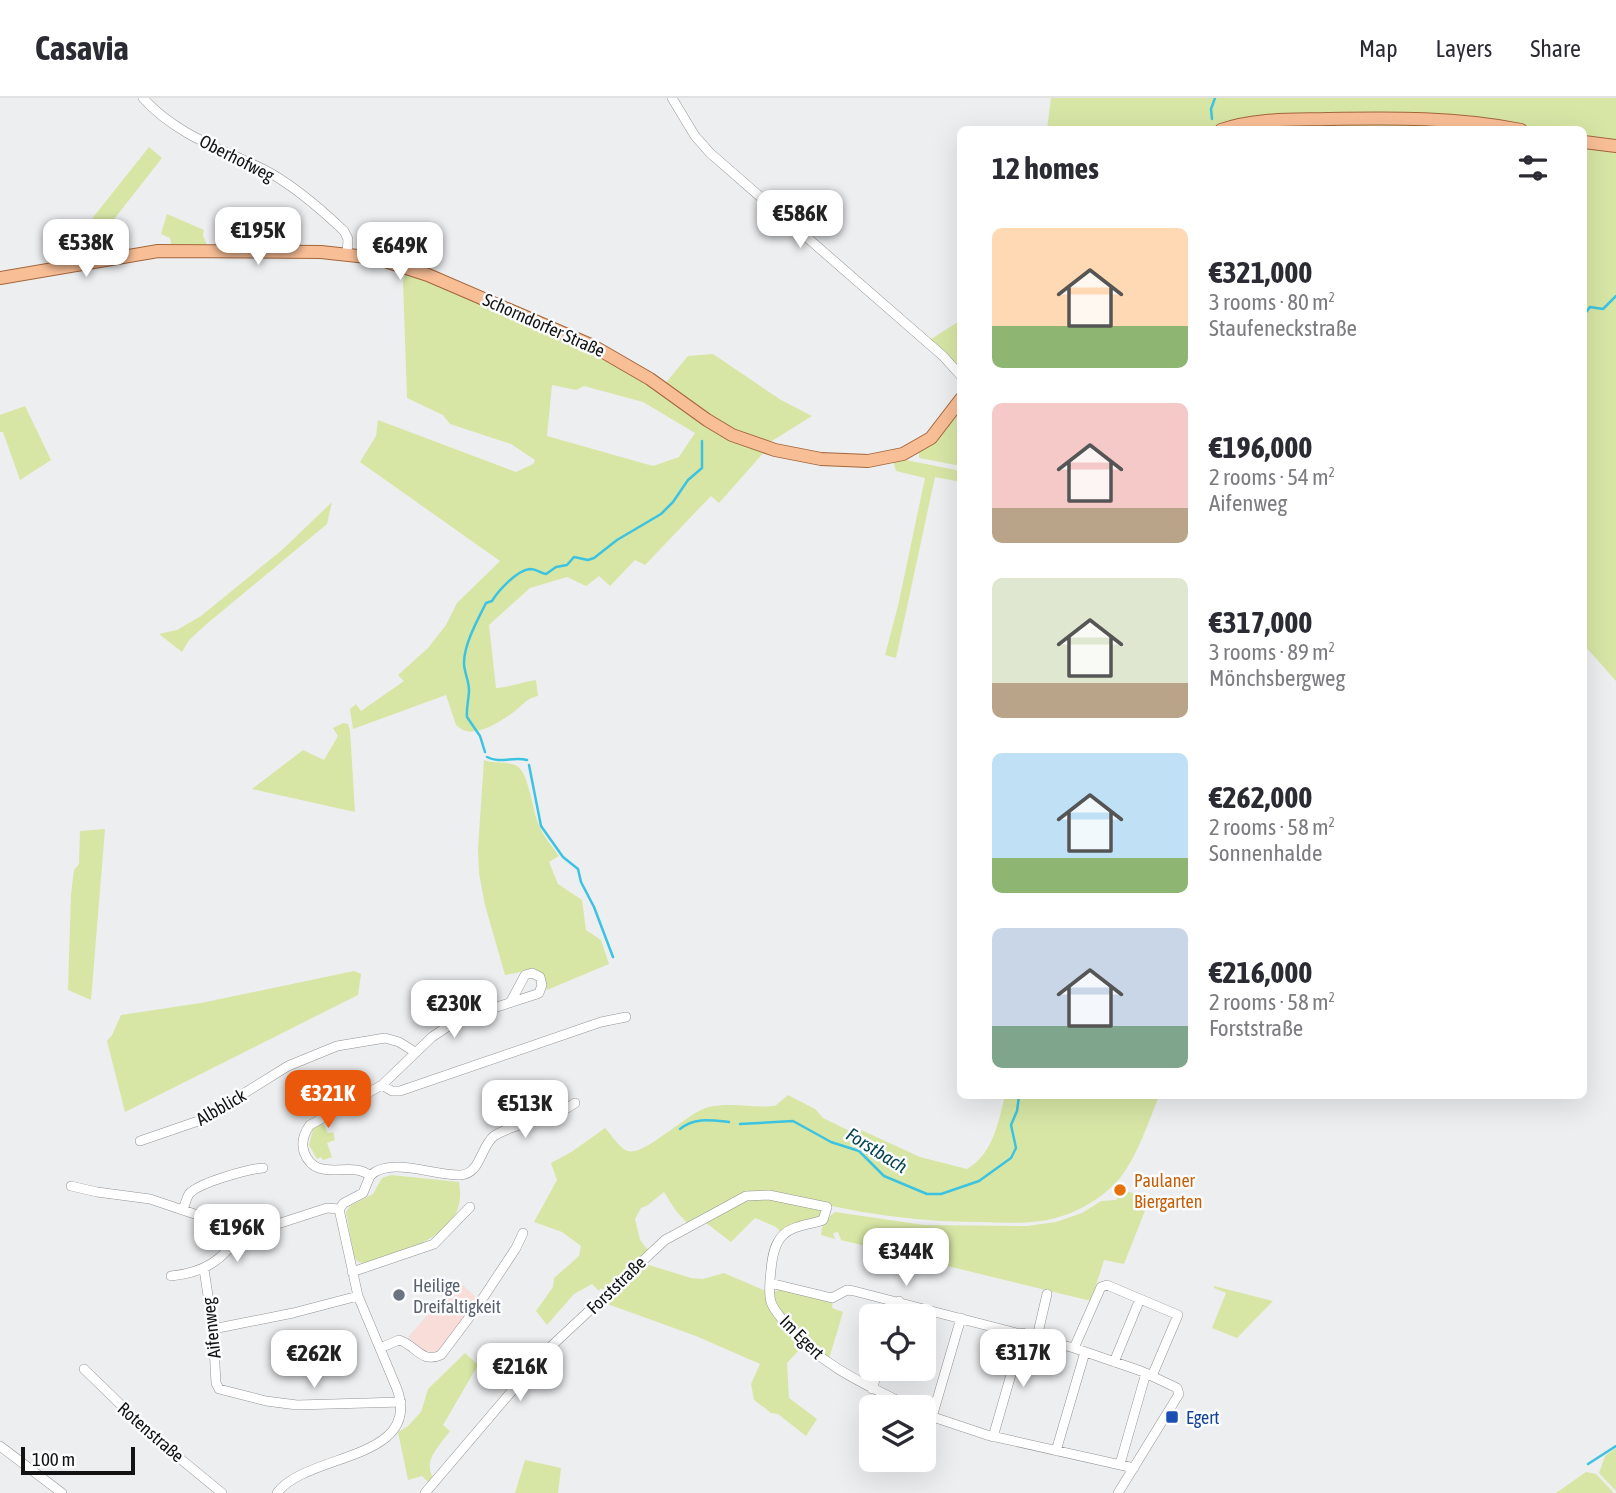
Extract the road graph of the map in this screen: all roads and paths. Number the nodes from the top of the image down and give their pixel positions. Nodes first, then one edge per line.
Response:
1 (143, 98) edge
2 (672, 98) edge
3 (1238, 126) edge
4 (1500, 126) edge
5 (1587, 142) edge
6 (1616, 146) edge
7 (347, 254) junction
8 (0, 278) edge
9 (957, 372) edge
10 (957, 404) edge
11 (510, 1003) dead end
12 (625, 1017) dead end
13 (415, 1052) junction
14 (382, 1085) junction
15 (575, 1103) dead end
16 (140, 1141) dead end
17 (263, 1167) dead end
18 (370, 1176) junction
19 (71, 1186) dead end
20 (470, 1207) dead end
21 (827, 1207) joint
22 (339, 1209) junction
23 (183, 1210) junction
24 (241, 1231) junction
25 (523, 1233) dead end
26 (204, 1269) junction
27 (352, 1272) junction
28 (171, 1276) dead end
29 (770, 1283) junction
30 (1047, 1294) dead end
31 (358, 1297) junction
32 (1140, 1299) junction
33 (899, 1301) junction
34 (898, 1304) edge
35 (961, 1318) junction
36 (213, 1329) junction
37 (1023, 1333) junction
38 (1037, 1337) junction
39 (380, 1348) junction
40 (1074, 1348) junction
41 (1085, 1352) junction
42 (1114, 1362) junction
43 (84, 1369) dead end
44 (1149, 1375) junction
45 (875, 1381) edge
46 (872, 1389) junction
47 (885, 1395) edge
48 (935, 1395) edge
49 (401, 1402) junction
50 (936, 1419) edge
51 (993, 1437) junction
52 (0, 1446) edge
53 (1056, 1451) junction
54 (1120, 1464) junction
55 (1134, 1468) junction
56 (59, 1492) edge
57 (222, 1493) edge
58 (277, 1493) edge
59 (425, 1493) edge
60 (1118, 1493) edge

1 - 7 street, Oberhofweg
2 - 9 street
3 - 4 main road
5 - 6 main road
7 - 8 main road, Schorndorfer Straße
7 - 10 main road, Schorndorfer Straße
11 - 13 street
12 - 14 street
13 - 14 street
13 - 16 street, Albblick
14 - 18 street
15 - 18 street
17 - 23 street
18 - 22 street
19 - 23 street
20 - 27 street
21 - 29 street, Im Egert
21 - 59 street, Forststraße
22 - 24 street
22 - 27 street
23 - 24 street
24 - 26 street
25 - 39 street
26 - 28 street
26 - 36 street, Aifenweg
27 - 31 street
29 - 33 street
29 - 46 street, Im Egert
30 - 38 street
31 - 36 street
31 - 39 street
32 - 40 street
32 - 42 street
32 - 44 street
33 - 34 street
33 - 35 street
35 - 37 street
35 - 48 street
36 - 49 street, Aifenweg
37 - 38 street
37 - 51 street
38 - 40 street
39 - 49 street
40 - 41 street
41 - 42 street
41 - 53 street
42 - 44 street
43 - 57 street, Rotenstraße
44 - 54 street
44 - 55 street
45 - 46 street
46 - 47 street, Im Egert
49 - 58 street
50 - 51 street
51 - 53 street
52 - 56 street
53 - 54 street
54 - 55 street
55 - 60 street

